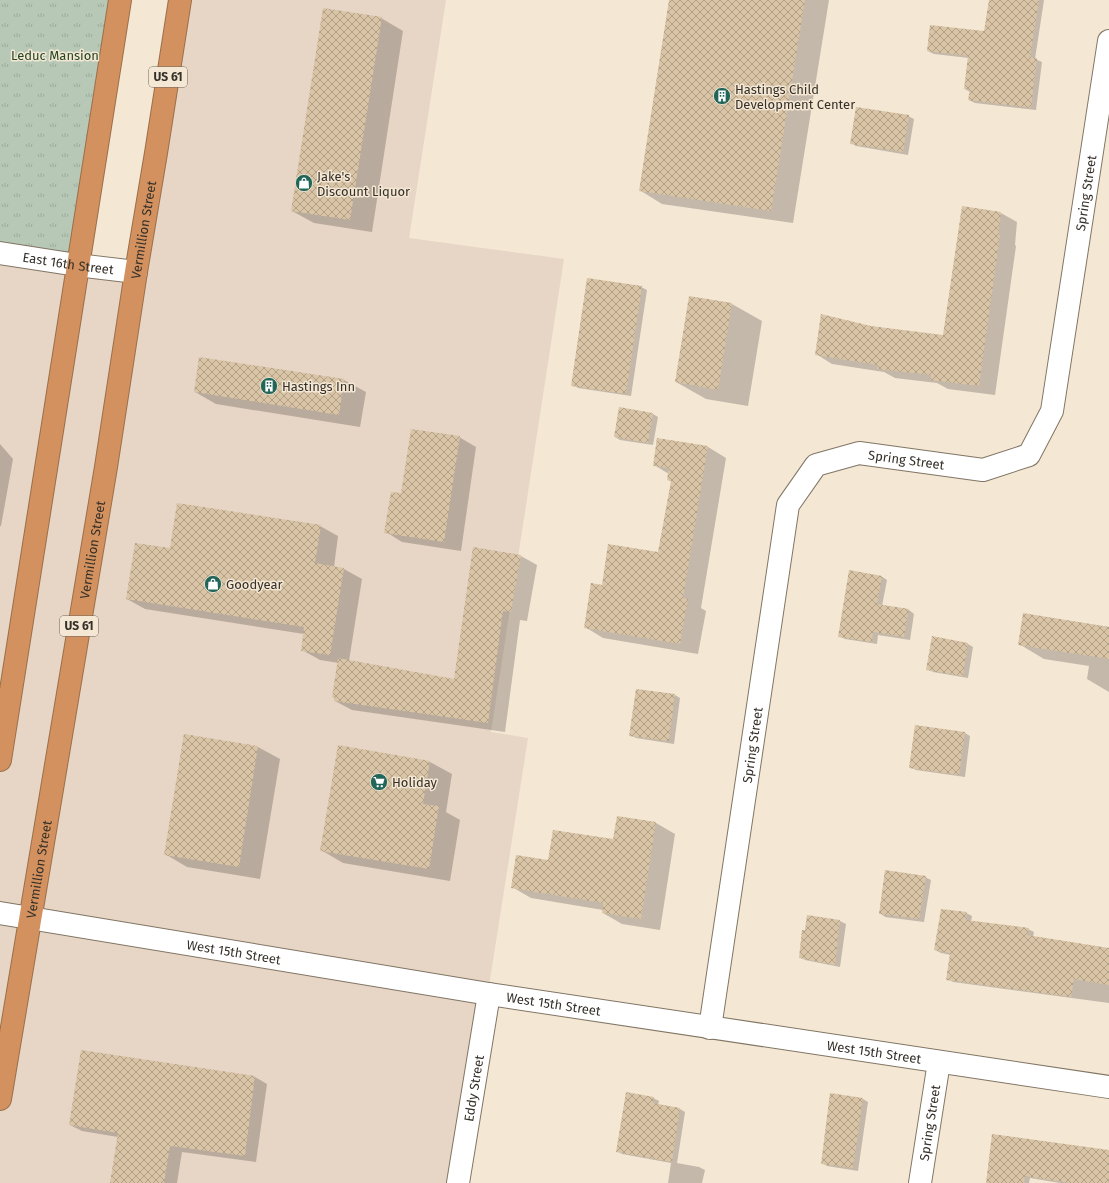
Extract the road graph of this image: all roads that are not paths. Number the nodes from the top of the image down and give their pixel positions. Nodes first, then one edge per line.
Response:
1 (120, 0) edge
2 (180, 0) edge
3 (1109, 41) edge
4 (0, 253) edge
5 (77, 265) junction
6 (136, 272) junction
7 (0, 760) edge
8 (0, 913) edge
9 (29, 918) junction
10 (489, 994) junction
11 (710, 1028) junction
12 (939, 1062) junction
13 (1109, 1087) edge
14 (0, 1098) edge
15 (458, 1183) edge
16 (920, 1183) edge

1 - 5 highway
2 - 6 highway, Vermillion Street / US 61
3 - 11 street, Spring Street
4 - 5 street, East 16th Street
5 - 6 street, East 16th Street
5 - 7 highway
6 - 9 highway, Vermillion Street / US 61
8 - 9 street, West 15th Street
9 - 10 street, West 15th Street
9 - 14 highway, Vermillion Street / US 61
10 - 11 street, West 15th Street
10 - 15 street, Eddy Street
11 - 12 street, West 15th Street
12 - 13 street, West 15th Street
12 - 16 street, Spring Street

